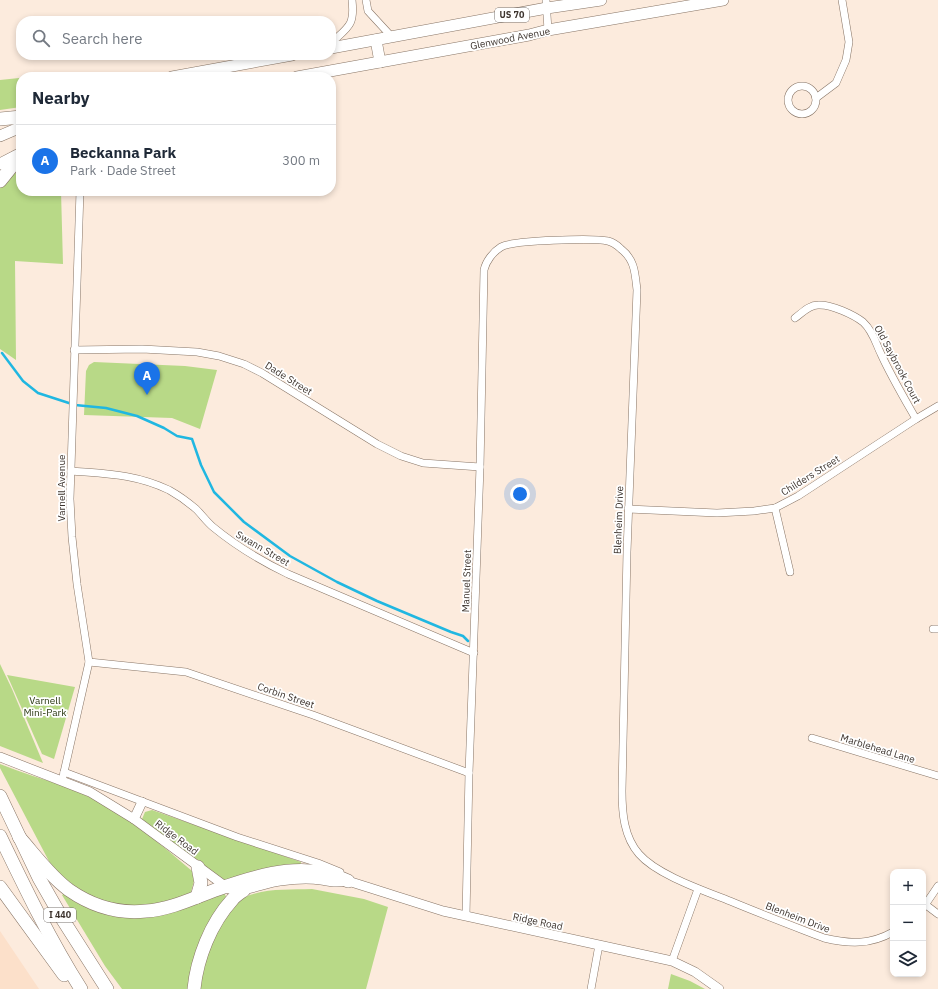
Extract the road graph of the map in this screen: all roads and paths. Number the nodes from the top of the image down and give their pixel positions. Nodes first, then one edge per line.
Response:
1 (352, 0) edge
2 (366, 0) edge
3 (602, 0) edge
4 (723, 0) edge
5 (842, 0) edge
6 (546, 4) edge
7 (548, 30) junction
8 (391, 36) junction
9 (336, 39) edge
10 (376, 40) junction
11 (336, 47) edge
12 (265, 60) edge
13 (380, 62) junction
14 (199, 72) edge
15 (324, 72) edge
16 (816, 98) dead end
17 (16, 117) edge
18 (0, 119) edge
19 (16, 129) edge
20 (0, 136) edge
21 (16, 156) edge
22 (16, 160) edge
23 (0, 164) edge
24 (0, 181) edge
25 (80, 196) edge
26 (496, 251) joint
27 (795, 318) dead end
28 (74, 350) junction
29 (938, 406) edge
30 (916, 419) junction
31 (480, 467) junction
32 (71, 471) junction
33 (775, 508) junction
34 (628, 510) junction
35 (790, 572) dead end
36 (474, 653) junction
37 (89, 662) junction
38 (812, 738) dead end
39 (0, 757) edge
40 (469, 773) junction
41 (938, 776) edge
42 (63, 777) junction
43 (0, 796) edge
44 (142, 802) junction
45 (134, 819) junction
46 (0, 836) edge
47 (19, 837) junction
48 (198, 867) junction
49 (348, 881) junction
50 (224, 886) junction
51 (938, 886) edge
52 (0, 887) edge
53 (698, 889) junction
54 (244, 890) junction
55 (197, 897) junction
56 (926, 905) edge
57 (926, 907) edge
58 (938, 914) edge
59 (466, 916) junction
60 (890, 934) edge
61 (599, 945) junction
62 (672, 961) junction
63 (75, 989) edge
64 (81, 989) edge
65 (107, 989) edge
66 (194, 989) edge
67 (591, 989) edge
68 (718, 989) edge

1 - 9 street
2 - 8 street
3 - 6 main road, US 70
4 - 7 main road, Glenwood Avenue / US 70
5 - 16 street
6 - 7 street
6 - 8 main road, US 70
7 - 13 main road, Glenwood Avenue / US 70
8 - 10 main road, US 70
10 - 11 main road, US 70
10 - 13 main road
12 - 14 main road
13 - 15 main road, Glenwood Avenue / US 70
17 - 18 highway
19 - 20 main road
21 - 23 main road
22 - 24 highway
25 - 28 street, Varnell Avenue
26 - 31 street, Manuel Street
26 - 34 street, Blenheim Drive
27 - 30 street, Old Saybrook Court
28 - 31 street, Dade Street
28 - 32 street, Varnell Avenue
29 - 30 street, Childers Street
30 - 33 street, Childers Street
31 - 36 street, Manuel Street
32 - 36 street, Swann Street
32 - 37 street, Varnell Avenue
33 - 34 street, Childers Street
33 - 35 street
34 - 53 street, Blenheim Drive
36 - 40 street, Manuel Street
37 - 40 street, Corbin Street
37 - 42 street, Varnell Avenue
38 - 41 street, Marblehead Lane
39 - 42 street, Ridge Road
40 - 59 street, Manuel Street
42 - 44 street, Ridge Road
42 - 45 street, Ridge Road
43 - 47 highway, I 440
44 - 45 street
44 - 49 street, Ridge Road
45 - 48 street, Ridge Road
46 - 64 highway, I 440
47 - 55 highway
47 - 65 highway, I 440
48 - 50 street, Ridge Road
48 - 55 highway
49 - 50 highway
49 - 54 street, Ridge Road
49 - 59 street, Ridge Road
50 - 54 street, Ridge Road
50 - 55 highway
51 - 56 street
52 - 63 highway
53 - 60 street, Blenheim Drive
53 - 62 street
54 - 66 highway
57 - 58 street
59 - 61 street, Ridge Road
61 - 62 street, Ridge Road
61 - 67 street
62 - 68 street, Ridge Road

